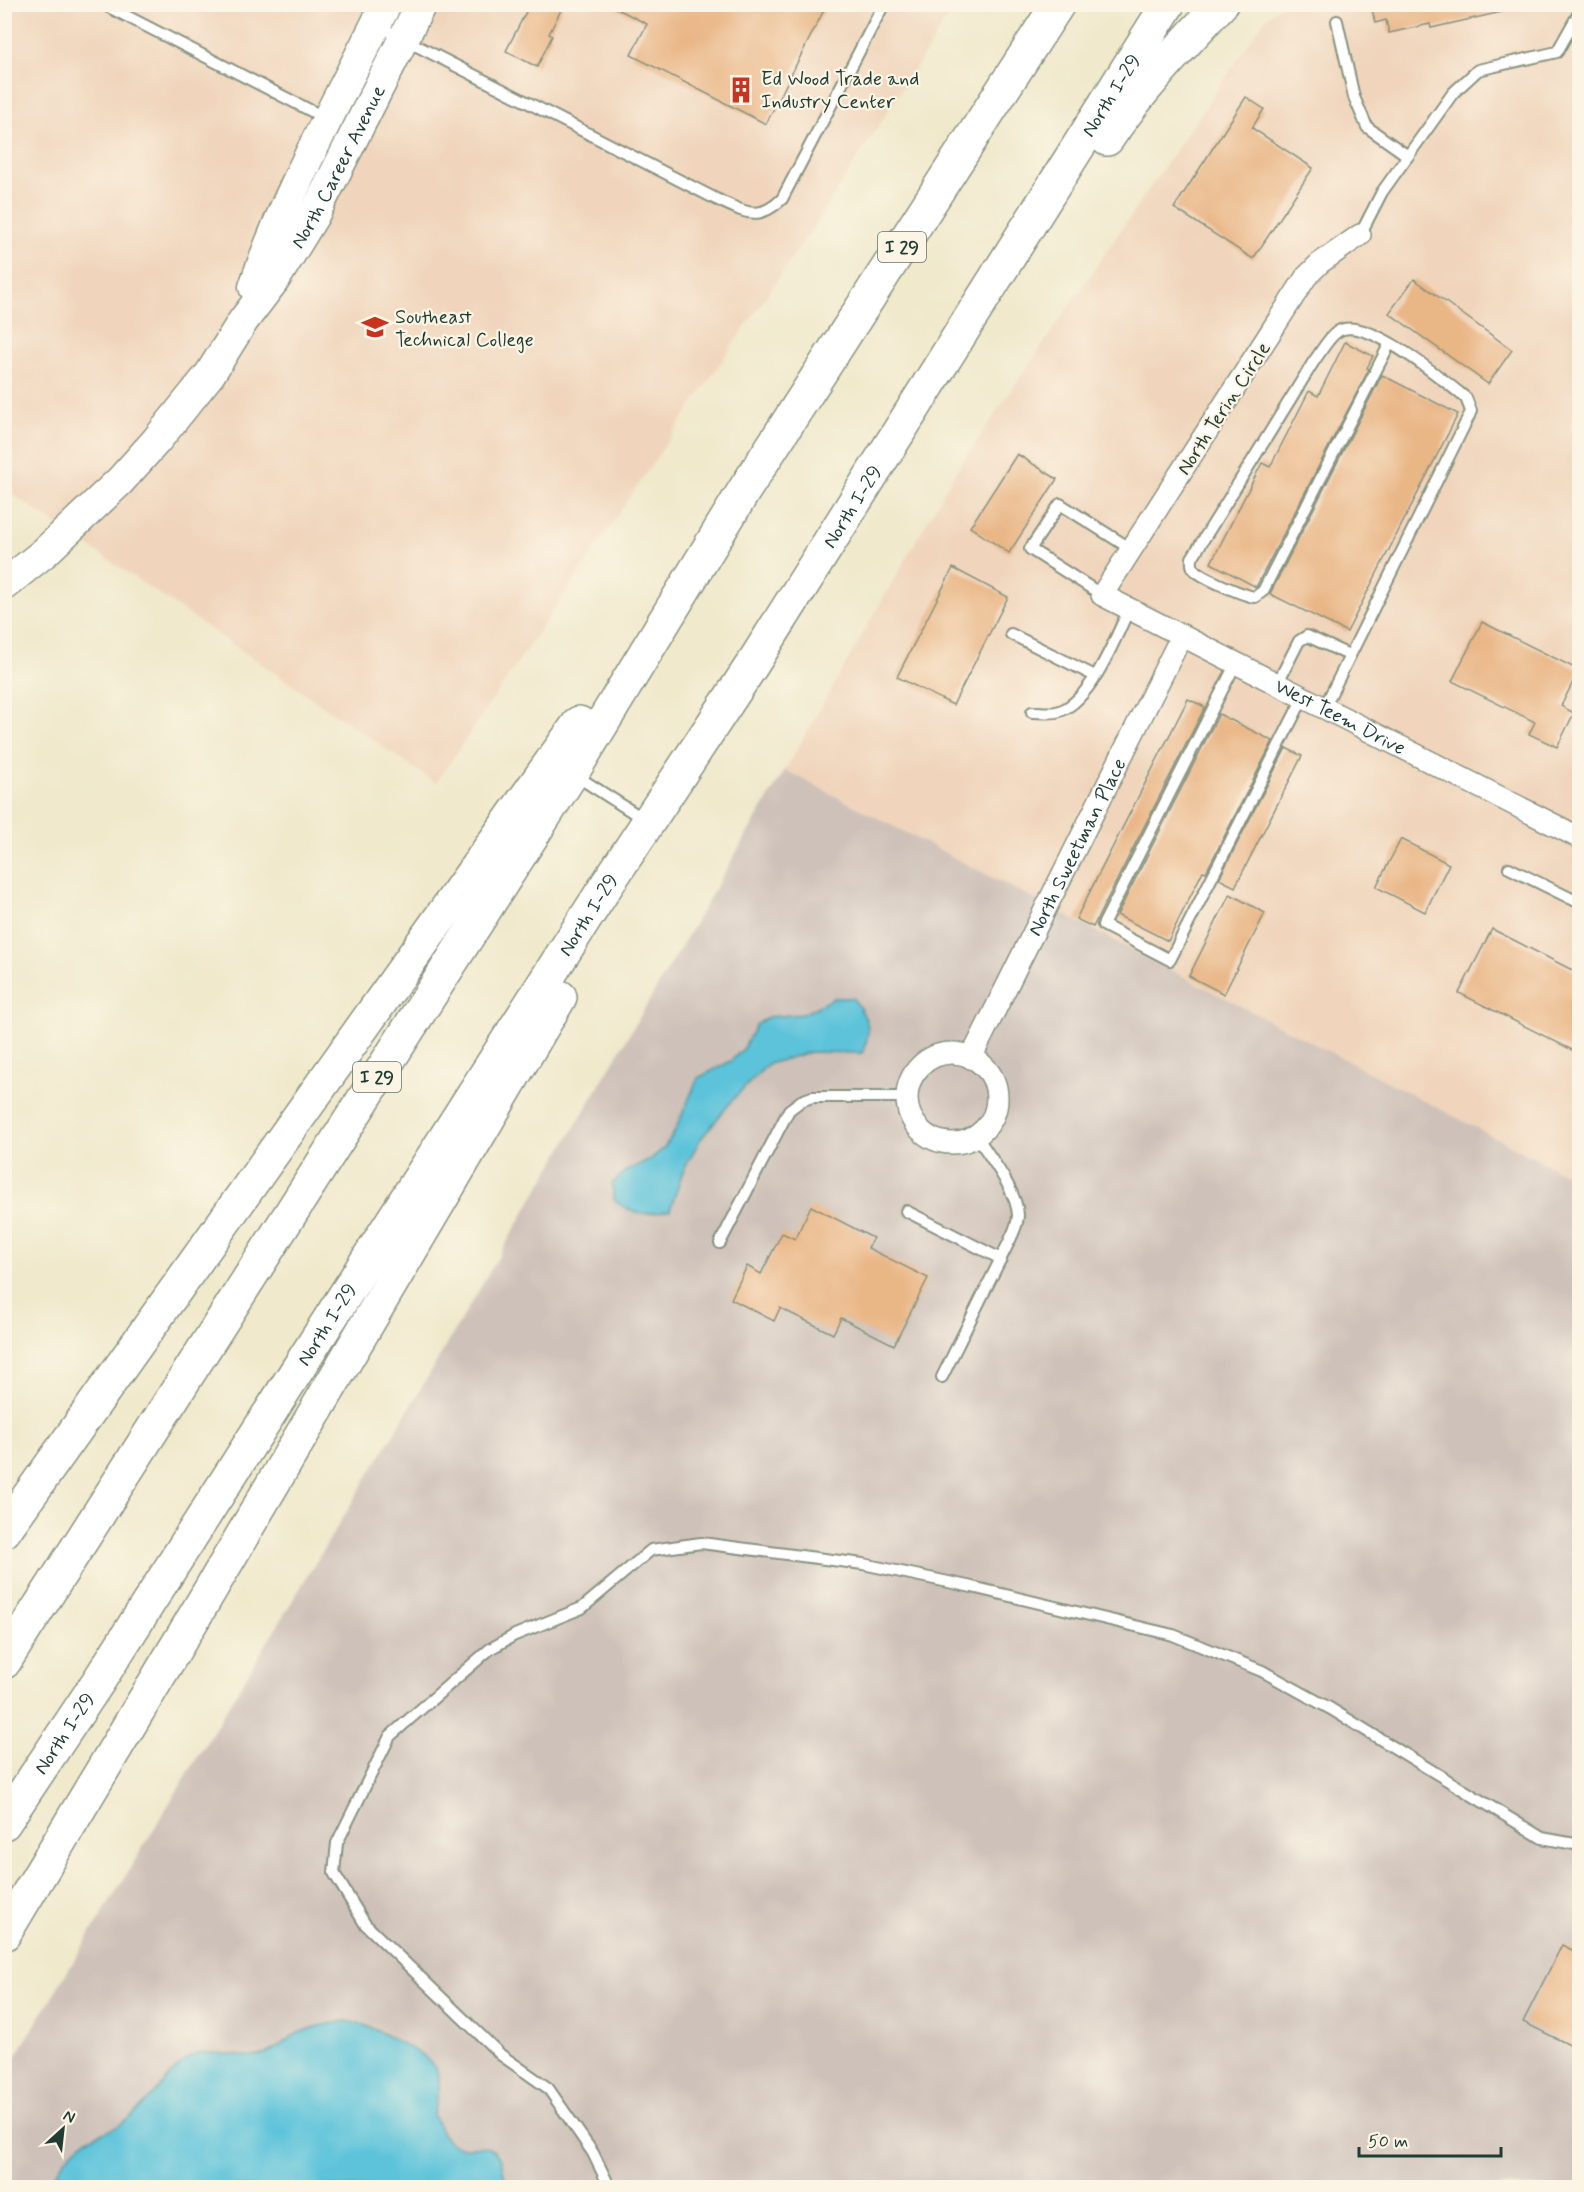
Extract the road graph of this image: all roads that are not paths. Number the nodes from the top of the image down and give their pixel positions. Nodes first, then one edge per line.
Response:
1 (103, 4) edge
2 (421, 4) edge
3 (884, 4) edge
4 (1058, 4) edge
5 (1168, 4) edge
6 (1221, 4) edge
7 (1580, 11) edge
8 (381, 15) edge
9 (1337, 21) dead end
10 (403, 39) junction
11 (327, 120) junction
12 (1408, 156) junction
13 (1360, 235) joint
14 (1002, 270) junction
15 (243, 321) junction
16 (1390, 343) junction
17 (745, 489) junction
18 (1131, 549) junction
19 (4, 585) edge
20 (1102, 595) junction
21 (1129, 609) junction
22 (1011, 634) dead end
23 (1182, 635) junction
24 (1349, 655) junction
25 (1236, 663) junction
26 (752, 665) junction
27 (1095, 676) junction
28 (1277, 684) junction
29 (1303, 698) junction
30 (1324, 708) junction
31 (1032, 712) dead end
32 (572, 773) junction
33 (648, 822) junction
34 (1580, 838) edge
35 (1509, 868) dead end
36 (1580, 903) edge
37 (971, 1058) junction
38 (907, 1097) junction
39 (976, 1135) junction
40 (906, 1211) dead end
41 (720, 1243) dead end
42 (1001, 1259) junction
43 (942, 1377) dead end
44 (4, 1531) edge
45 (4, 1662) edge
46 (4, 1823) edge
47 (1580, 1845) edge
48 (4, 1934) edge
49 (610, 2187) edge

1 - 11 lane
2 - 10 street, North Career Avenue
3 - 10 lane
4 - 17 highway, I 29
5 - 14 highway, North I-29
6 - 14 highway
7 - 12 lane
8 - 10 lane
8 - 11 street, North Career Avenue
9 - 12 lane
10 - 15 street, North Career Avenue
11 - 15 street, North Career Avenue
12 - 13 lane
13 - 18 street, North Terin Circle
14 - 26 highway, North I-29
15 - 19 street, North Career Avenue
16 - 16 lane
16 - 24 lane
17 - 32 highway, I 29
17 - 44 highway
18 - 20 street, North Terin Circle
18 - 20 lane
20 - 21 street, West Teem Drive
21 - 23 street, West Teem Drive
21 - 27 lane
22 - 27 lane
23 - 25 street, West Teem Drive
23 - 37 street, North Sweetman Place
24 - 28 lane
24 - 30 lane
25 - 28 street, West Teem Drive
25 - 29 lane
26 - 33 highway, North I-29
26 - 48 highway
27 - 31 lane
28 - 29 street, West Teem Drive
29 - 30 street, West Teem Drive
30 - 34 street, West Teem Drive
32 - 33 lane
32 - 45 highway, I 29
33 - 46 highway, North I-29
35 - 36 lane
37 - 38 street
37 - 39 street
38 - 39 street
38 - 41 lane
39 - 42 lane
40 - 42 lane
42 - 43 lane
47 - 49 lane

